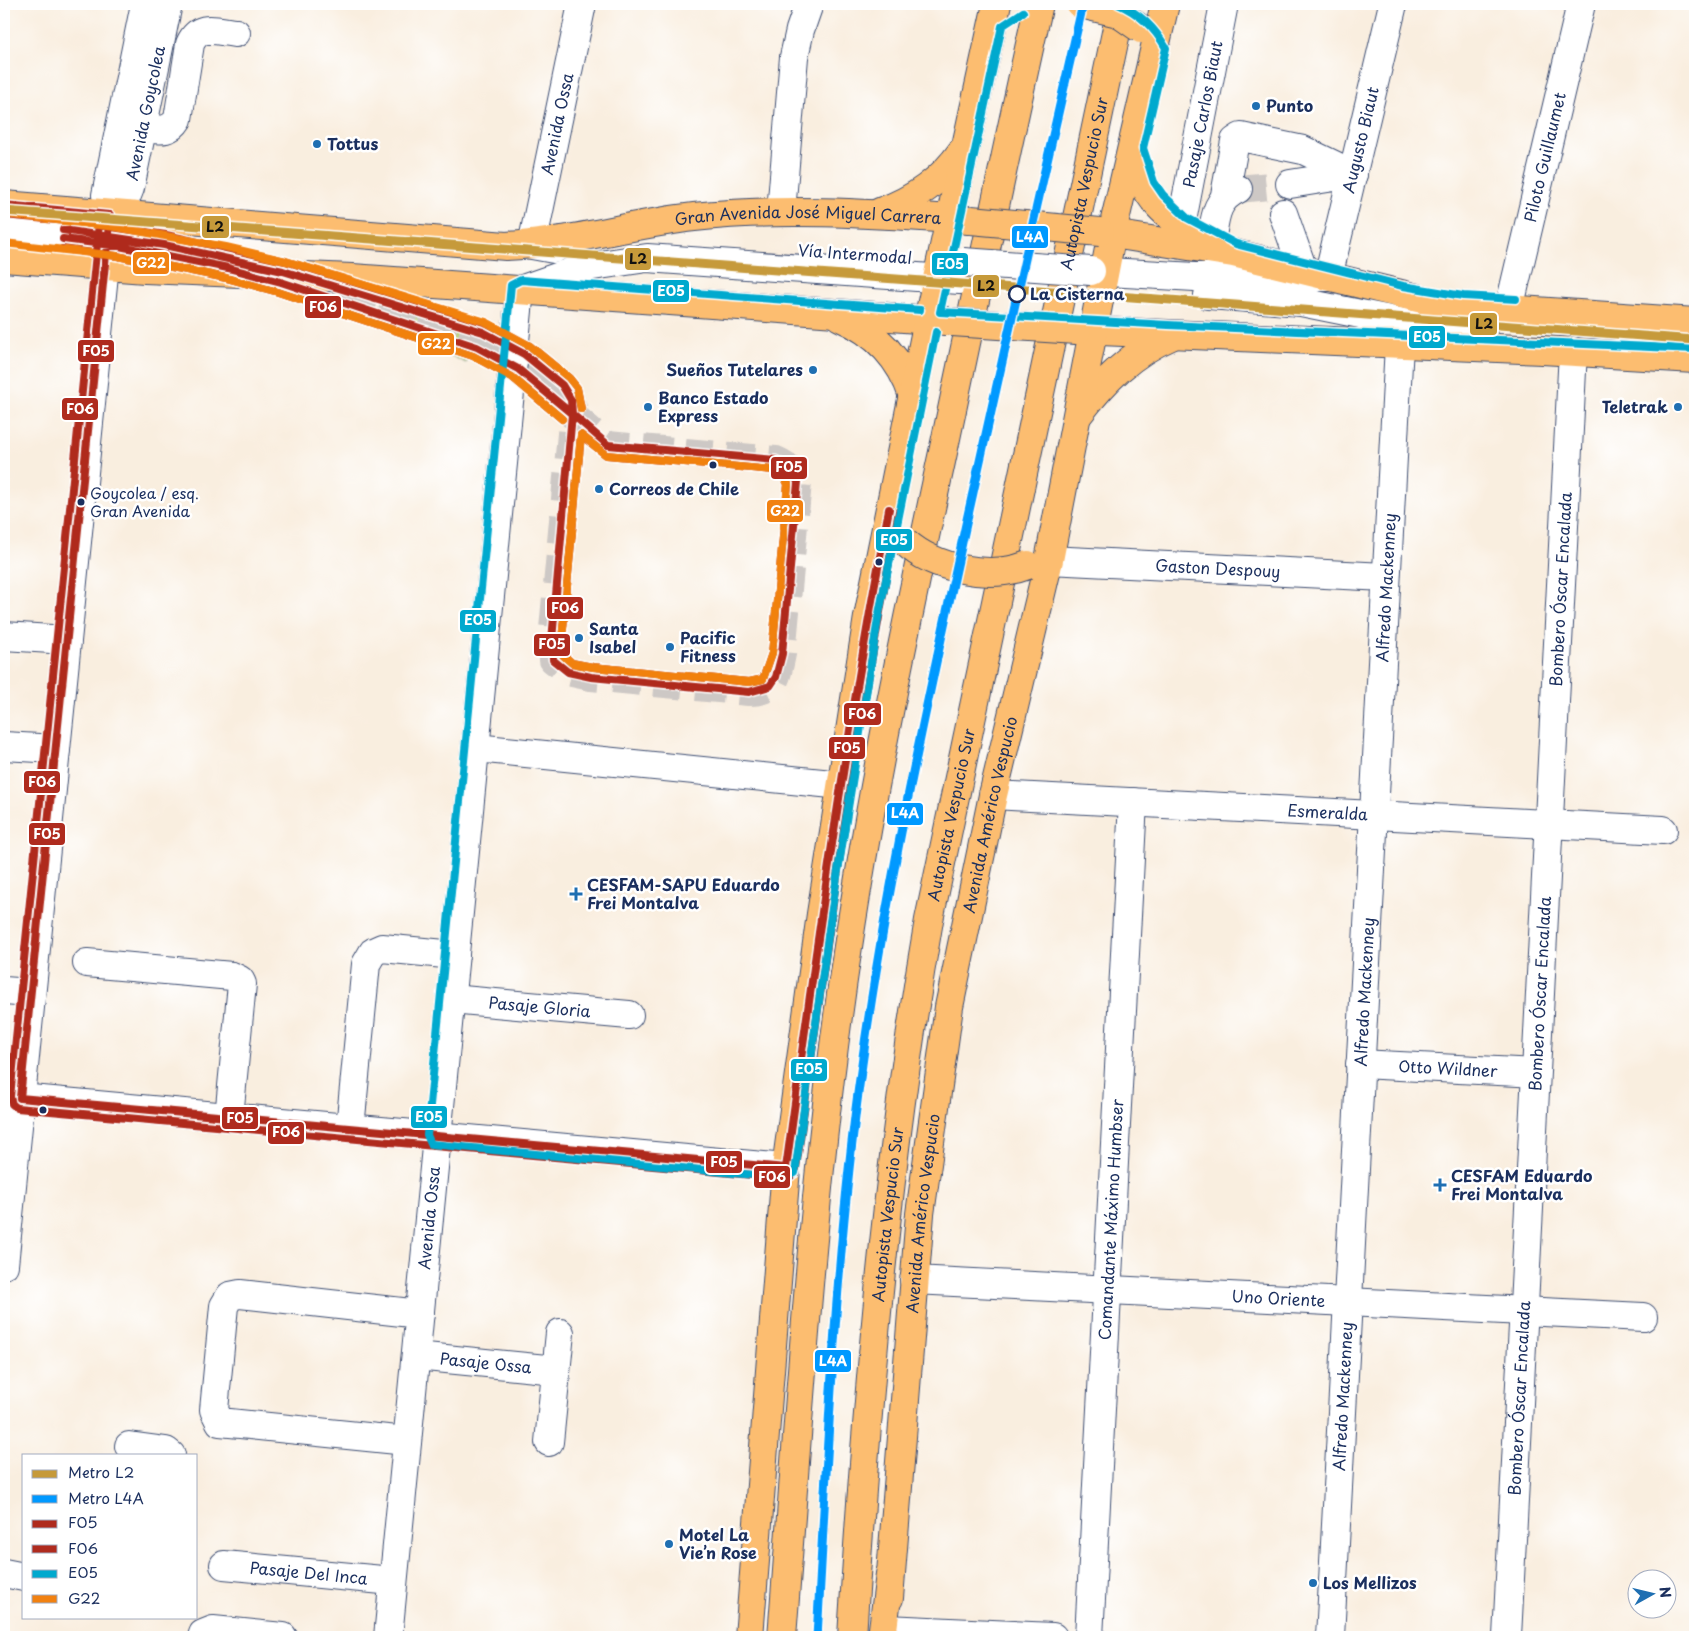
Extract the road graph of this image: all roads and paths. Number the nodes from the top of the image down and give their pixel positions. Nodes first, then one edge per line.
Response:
1 (145, 4) edge
2 (168, 4) edge
3 (582, 4) edge
4 (810, 4) edge
5 (1018, 4) edge
6 (1039, 4) edge
7 (1080, 4) edge
8 (1122, 4) edge
9 (1166, 4) edge
10 (1224, 4) edge
11 (1394, 4) edge
12 (1581, 4) edge
13 (995, 12) edge
14 (236, 33) dead end
15 (1156, 51) junction
16 (142, 128) junction
17 (965, 146) junction
18 (1133, 148) junction
19 (1353, 174) junction
20 (1290, 184) tunnel mouth
21 (4, 206) edge
22 (781, 212) junction
23 (874, 214) junction
24 (1282, 214) dead end
25 (110, 215) junction
26 (961, 220) junction
27 (4, 224) edge
28 (1181, 226) junction
29 (1106, 232) junction
30 (4, 233) edge
31 (532, 245) junction
32 (1222, 248) junction
33 (4, 258) edge
34 (104, 266) junction
35 (950, 270) junction
36 (1315, 273) junction
37 (1096, 280) junction
38 (520, 290) junction
39 (1509, 309) junction
40 (832, 314) junction
41 (940, 321) junction
42 (1695, 322) edge
43 (1085, 331) junction
44 (1175, 335) junction
45 (1695, 341) edge
46 (1399, 345) junction
47 (1542, 350) junction
48 (1573, 351) junction
49 (1665, 357) junction
50 (1695, 359) edge
51 (913, 396) junction
52 (1075, 418) junction
53 (889, 509) junction
54 (1043, 558) junction
55 (1385, 577) junction
56 (4, 636) edge
57 (67, 640) junction
58 (4, 746) edge
59 (476, 748) junction
60 (56, 749) junction
61 (842, 785) junction
62 (993, 795) junction
63 (1133, 802) junction
64 (1373, 814) junction
65 (1548, 824) junction
66 (1664, 830) dead end
67 (455, 955) junction
68 (87, 962) dead end
69 (4, 991) edge
70 (31, 993) junction
71 (451, 999) junction
72 (629, 1015) dead end
73 (1360, 1064) junction
74 (1536, 1073) junction
75 (20, 1098) junction
76 (229, 1117) junction
77 (350, 1128) junction
78 (437, 1136) junction
79 (786, 1168) junction
80 (5, 1249) edge
81 (914, 1280) junction
82 (1108, 1289) junction
83 (1347, 1301) junction
84 (1524, 1310) junction
85 (420, 1314) junction
86 (1643, 1316) dead end
87 (560, 1333) dead end
88 (416, 1356) junction
89 (556, 1370) junction
90 (407, 1441) junction
91 (549, 1442) dead end
92 (129, 1446) dead end
93 (170, 1454) edge
94 (224, 1564) dead end
95 (4, 1574) edge
96 (22, 1577) edge
97 (393, 1581) junction
98 (885, 1635) edge
99 (202, 1637) edge
100 (283, 1637) edge
101 (388, 1637) edge
102 (749, 1637) edge
103 (782, 1637) edge
104 (852, 1637) edge
105 (1053, 1637) edge
106 (1089, 1637) edge
107 (1330, 1637) edge
108 (1507, 1637) edge

1 - 25 street, Avenida Goycolea
2 - 16 street, Avenida Goycolea
3 - 31 street, Avenida Ossa
4 - 22 street
5 - 13 main road
6 - 103 main road
7 - 15 main road, bridge
8 - 104 main road, Autopista Vespucio Sur
9 - 15 main road, Avenida Américo Vespucio
10 - 28 street, Pasaje Carlos Biaut
11 - 19 street, Augusto Biaut
12 - 39 street, Piloto Guillaumet
13 - 17 main road
14 - 16 street
15 - 18 main road, Avenida Américo Vespucio
16 - 25 street, Avenida Goycolea
17 - 23 main road
17 - 26 main road
18 - 28 main road
18 - 29 main road, Avenida Américo Vespucio
19 - 20 street
19 - 32 street
19 - 36 street, Augusto Biaut
21 - 25 main road, Gran Avenida José Miguel Carrera
22 - 23 main road, Gran Avenida José Miguel Carrera
22 - 31 main road, Gran Avenida José Miguel Carrera
23 - 26 main road, Gran Avenida José Miguel Carrera
24 - 36 street
25 - 31 main road, Gran Avenida José Miguel Carrera
25 - 34 street, Avenida Goycolea
26 - 29 main road, Gran Avenida José Miguel Carrera, bridge
26 - 35 main road
27 - 30 street
28 - 32 main road
29 - 32 main road, Gran Avenida José Miguel Carrera
29 - 37 main road, Avenida Américo Vespucio
31 - 35 street, Vía Intermodal
32 - 36 main road, Gran Avenida José Miguel Carrera
33 - 34 main road
34 - 38 main road
34 - 57 street, Avenida Goycolea
35 - 37 street, Vía Intermodal, bridge
35 - 38 street, Vía Intermodal
35 - 41 main road
36 - 37 street, Vía Intermodal
36 - 39 main road, Gran Avenida José Miguel Carrera
37 - 43 main road, Avenida Américo Vespucio
37 - 47 street, Vía Intermodal
38 - 40 main road
38 - 59 street, Avenida Ossa
39 - 42 main road, Gran Avenida José Miguel Carrera
40 - 41 main road
40 - 51 main road
41 - 43 main road, bridge
41 - 51 main road
43 - 44 main road
43 - 52 main road, Avenida Américo Vespucio
44 - 46 main road
44 - 52 main road
45 - 49 main road
46 - 47 main road
46 - 55 street, Alfredo Mackenney
47 - 48 main road
48 - 49 main road
48 - 65 street, Bombero Óscar Encalada
49 - 50 main road
51 - 53 main road
52 - 54 main road, Avenida Américo Vespucio
53 - 54 main road, bridge
53 - 61 main road
54 - 55 street, Gaston Despouy
54 - 62 main road, Avenida Américo Vespucio
55 - 64 street, Alfredo Mackenney
56 - 57 street
57 - 60 street, Avenida Goycolea
58 - 60 street
59 - 61 street
59 - 67 street, Avenida Ossa
60 - 70 street, Avenida Goycolea
61 - 79 main road
62 - 63 street, Esmeralda
62 - 81 main road, Avenida Américo Vespucio
63 - 64 street, Esmeralda
63 - 82 street, Comandante Máximo Humbser
64 - 65 street, Esmeralda
64 - 73 street, Alfredo Mackenney
65 - 66 street, Esmeralda
65 - 74 street, Bombero Óscar Encalada
67 - 71 street, Avenida Ossa
67 - 77 street
68 - 76 street
69 - 70 street
70 - 75 street, Avenida Goycolea
71 - 72 street, Pasaje Gloria
71 - 78 street, Avenida Ossa
73 - 74 street, Otto Wildner
73 - 83 street, Alfredo Mackenney
74 - 84 street, Bombero Óscar Encalada
75 - 76 street
75 - 80 street, Avenida Goycolea
76 - 77 street
77 - 78 street
78 - 79 street
78 - 85 street, Avenida Ossa
79 - 102 main road
81 - 82 street, Uno Oriente
81 - 98 main road, Avenida Américo Vespucio
82 - 83 street, Uno Oriente
82 - 106 street, Comandante Máximo Humbser
83 - 84 street, Uno Oriente
83 - 107 street, Alfredo Mackenney
84 - 86 street, Uno Oriente
84 - 108 street, Bombero Óscar Encalada
85 - 88 street, Avenida Ossa
85 - 90 street
87 - 89 street, Pasaje Ossa
88 - 89 street, Pasaje Ossa
88 - 90 street, Avenida Ossa
89 - 91 street, Pasaje Ossa
90 - 97 street, Avenida Ossa
92 - 93 street
94 - 97 street, Pasaje Del Inca
95 - 96 street
97 - 101 street, Avenida Ossa
98 - 105 street
99 - 100 street

